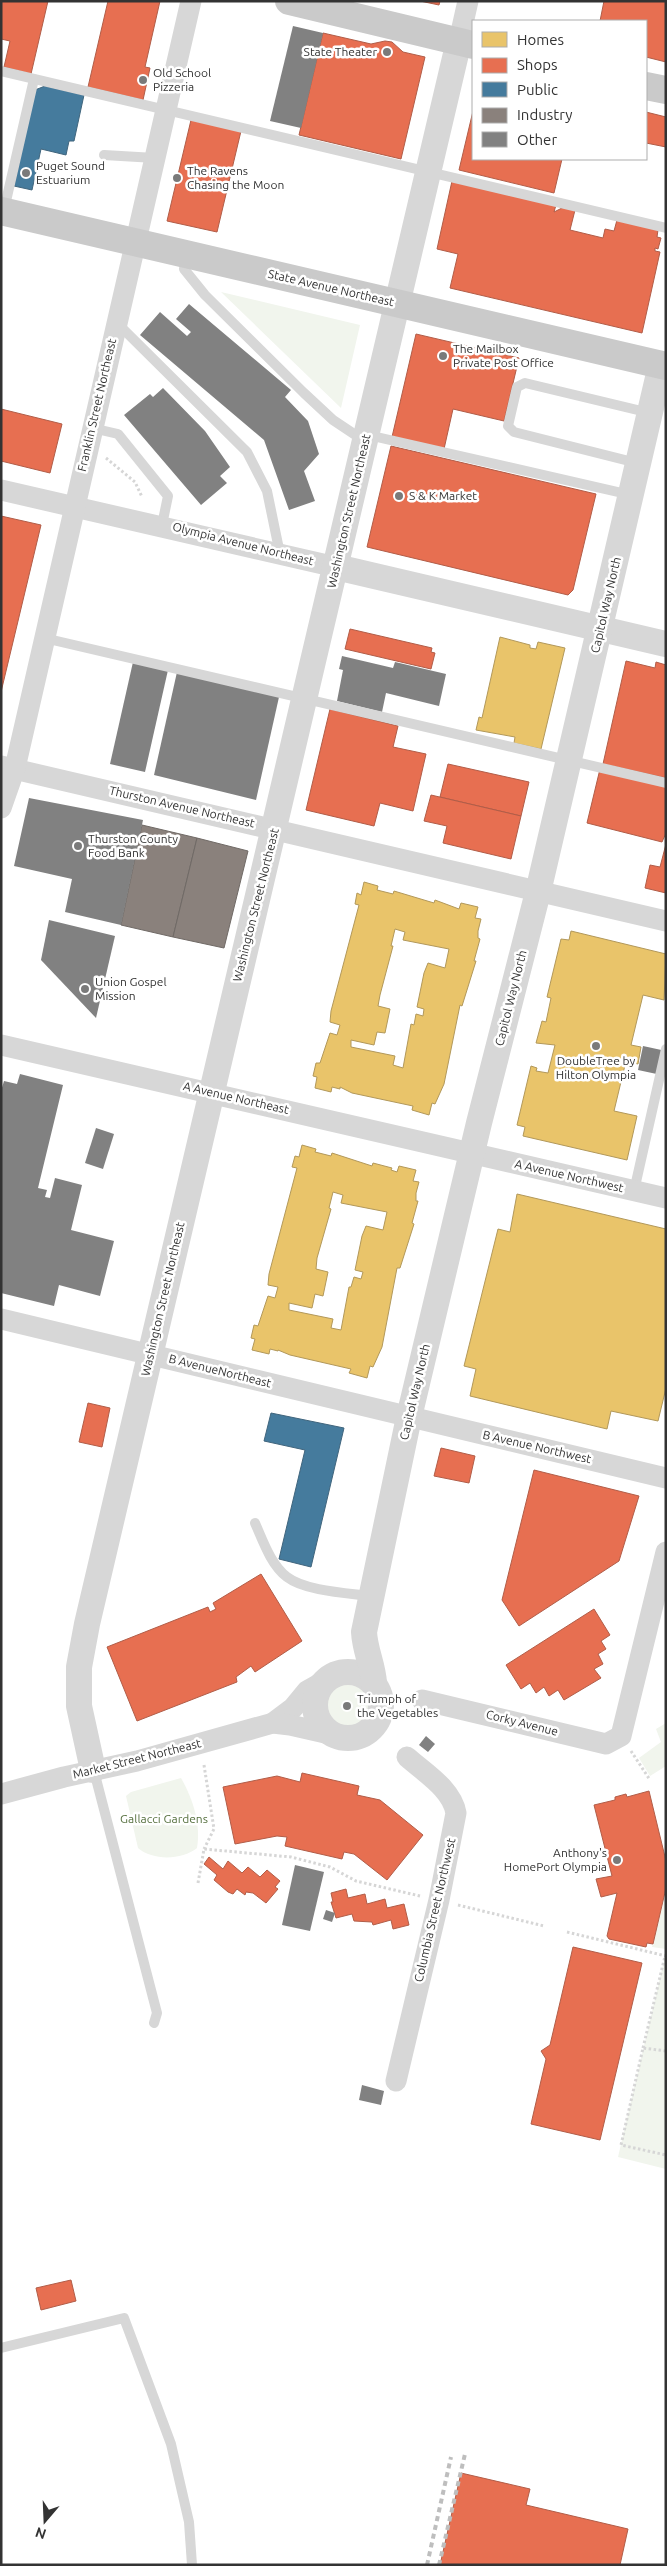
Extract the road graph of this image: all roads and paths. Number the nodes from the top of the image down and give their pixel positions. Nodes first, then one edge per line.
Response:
1 (191, 1) edge
2 (289, 1) edge
3 (468, 1) edge
4 (328, 6) edge
5 (466, 43) edge
6 (1, 71) edge
7 (34, 79) junction
8 (647, 86) edge
9 (666, 90) edge
10 (164, 110) junction
11 (104, 155) dead end
12 (154, 158) junction
13 (429, 171) junction
14 (2, 211) edge
15 (666, 228) edge
16 (134, 243) junction
17 (186, 254) junction
18 (398, 303) junction
19 (117, 324) junction
20 (664, 360) edge
21 (650, 413) junction
22 (92, 428) junction
23 (366, 438) junction
24 (106, 458) dead end
25 (640, 463) junction
26 (1, 490) edge
27 (632, 496) junction
28 (142, 497) dead end
29 (74, 506) junction
30 (162, 525) junction
31 (280, 554) junction
32 (336, 567) junction
33 (601, 629) junction
34 (44, 638) junction
35 (666, 644) edge
36 (305, 700) junction
37 (569, 761) junction
38 (8, 767) edge
39 (666, 783) edge
40 (1, 808) edge
41 (275, 829) junction
42 (538, 892) junction
43 (666, 921) edge
44 (1, 1045) edge
45 (666, 1049) edge
46 (210, 1092) junction
47 (471, 1153) junction
48 (634, 1191) junction
49 (666, 1198) edge
50 (1, 1319) edge
51 (151, 1355) junction
52 (408, 1417) junction
53 (666, 1478) edge
54 (255, 1523) dead end
55 (666, 1552) edge
56 (372, 1597) junction
57 (364, 1632) junction
58 (324, 1682) junction
59 (374, 1683) junction
60 (422, 1700) dead end
61 (273, 1724) junction
62 (334, 1735) junction
63 (621, 1736) junction
64 (407, 1757) dead end
65 (204, 1765) dead end
66 (93, 1770) junction
67 (650, 1780) dead end
68 (1, 1794) edge
69 (204, 1849) junction
70 (198, 1883) dead end
71 (425, 1897) dead end
72 (455, 1904) dead end
73 (544, 1926) dead end
74 (567, 1932) dead end
75 (665, 1956) edge
76 (154, 2024) dead end
77 (643, 2048) junction
78 (666, 2051) edge
79 (396, 2081) dead end
80 (666, 2155) edge
81 (1, 2348) edge
82 (192, 2565) edge

1 - 10 street, Franklin Street Northeast
2 - 4 main road
3 - 5 street
4 - 5 main road
5 - 13 street, Washington Street Northeast
6 - 7 lane
7 - 10 lane
7 - 14 lane
8 - 9 main road
10 - 12 street, Franklin Street Northeast
10 - 13 lane
11 - 12 lane
12 - 16 street, Franklin Street Northeast
13 - 15 lane
13 - 18 street, Washington Street Northeast
14 - 16 main road, State Avenue Northeast
16 - 17 main road, State Avenue Northeast
16 - 19 street, Franklin Street Northeast
17 - 18 main road, State Avenue Northeast
17 - 23 lane
18 - 20 main road, State Avenue Northeast
18 - 23 street, Washington Street Northeast
19 - 22 street, Franklin Street Northeast
19 - 31 lane
20 - 21 street, Capitol Way North
21 - 25 street, Capitol Way North
21 - 25 lane
22 - 29 street, Franklin Street Northeast
22 - 30 lane
23 - 27 lane
23 - 32 street, Washington Street Northeast
24 - 28 path
25 - 27 street, Capitol Way North
26 - 29 street, Olympia Avenue Northeast
27 - 33 street, Capitol Way North
29 - 30 street, Olympia Avenue Northeast
29 - 34 street, Franklin Street Northeast
30 - 31 street, Olympia Avenue Northeast
31 - 32 street, Olympia Avenue Northeast
32 - 33 street, Olympia Avenue Northeast
32 - 36 street, Washington Street Northeast
33 - 35 street, Olympia Avenue Northeast
33 - 37 street, Capitol Way North
34 - 36 lane
34 - 38 street, Franklin Street Northeast
36 - 37 lane
36 - 41 street, Washington Street Northeast
37 - 39 lane
37 - 42 street, Capitol Way North
38 - 40 street, Franklin Street Northeast
38 - 41 street, Thurston Avenue Northeast
41 - 42 street, Thurston Avenue Northeast
41 - 46 street, Washington Street Northeast
42 - 43 street, Thurston Avenue Northeast
42 - 47 street, Capitol Way North
44 - 46 street, A Avenue Northeast
45 - 48 lane
46 - 47 street, A Avenue Northeast
46 - 51 street, Washington Street Northeast
47 - 48 street, A Avenue Northwest
47 - 52 street, Capitol Way North
48 - 49 street, A Avenue Northwest
50 - 51 street, B AvenueNortheast
51 - 52 street, B AvenueNortheast
51 - 66 street, Washington Street Northeast
52 - 53 street, B Avenue Northwest
52 - 56 street, Capitol Way North
54 - 56 lane
55 - 63 street
56 - 57 street, Capitol Way North
57 - 58 street, Capitol Way North
57 - 59 street, Capitol Way North
58 - 59 street
58 - 61 street, Market Street Northeast
58 - 62 street
59 - 62 street
60 - 63 street, Corky Avenue
61 - 62 street, Market Street Northeast
61 - 66 street, Market Street Northeast
63 - 67 path
64 - 79 street, Columbia Street Northwest
65 - 69 path
66 - 68 street, Market Street Northeast
66 - 76 lane
69 - 70 path
69 - 71 path
72 - 73 path
74 - 75 path
75 - 77 path
77 - 78 path
77 - 80 path
81 - 82 lane

